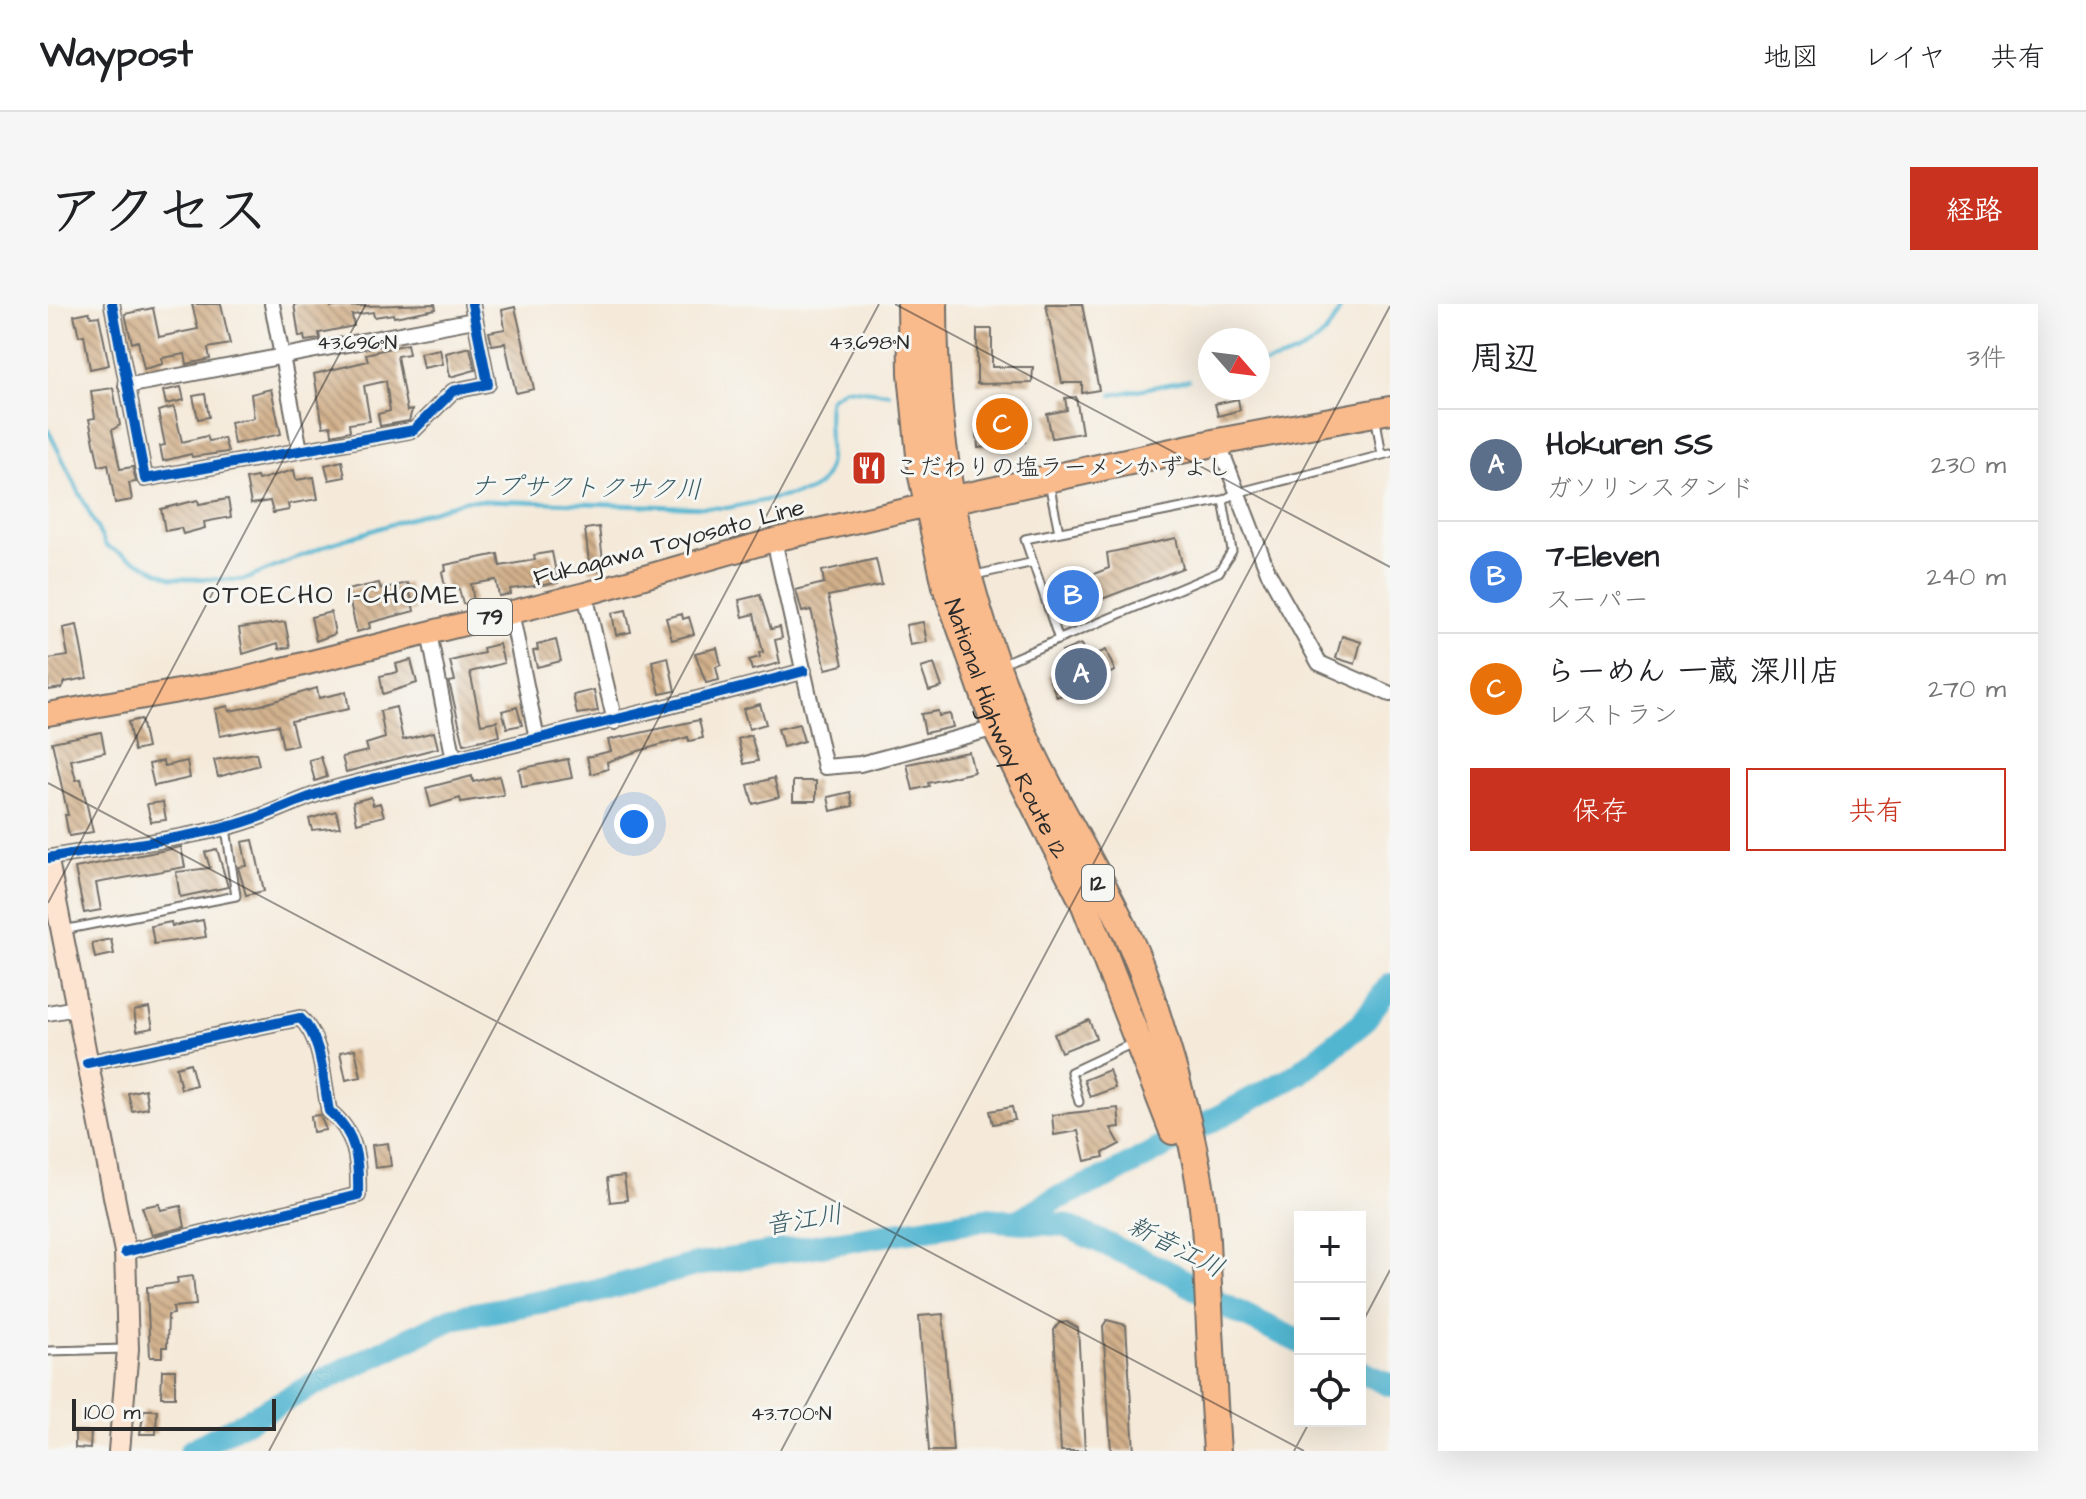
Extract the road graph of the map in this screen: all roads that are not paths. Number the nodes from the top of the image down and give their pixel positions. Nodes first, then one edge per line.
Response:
1 (112, 304) edge
2 (272, 304) edge
3 (472, 304) edge
4 (911, 304) edge
5 (934, 304) edge
6 (474, 320) junction
7 (282, 355) junction
8 (126, 386) junction
9 (1382, 412) edge
10 (1218, 442) junction
11 (300, 450) junction
12 (1386, 454) edge
13 (1048, 477) junction
14 (1230, 496) junction
15 (939, 502) junction
16 (1059, 532) junction
17 (774, 540) junction
18 (1030, 563) junction
19 (969, 577) junction
20 (585, 594) junction
21 (511, 612) junction
22 (429, 633) junction
23 (1058, 637) junction
24 (997, 666) junction
25 (804, 671) junction
26 (1390, 694) edge
27 (48, 714) edge
28 (615, 722) junction
29 (996, 728) junction
30 (537, 739) junction
31 (454, 760) junction
32 (226, 828) junction
33 (48, 860) edge
34 (61, 931) junction
35 (76, 1008) junction
36 (48, 1013) edge
37 (1139, 1041) junction
38 (87, 1063) junction
39 (1079, 1102) dead end
40 (125, 1252) junction
41 (1205, 1277) junction
42 (128, 1349) junction
43 (48, 1351) edge
44 (119, 1451) edge
45 (1217, 1451) edge

1 - 8 street
2 - 7 street
3 - 6 street
4 - 15 highway, National Highway Route 12 / 12
5 - 15 highway, National Highway Route 12 / 12
6 - 7 street
6 - 11 street
7 - 8 street
7 - 11 street
8 - 11 street
9 - 10 highway
9 - 12 lane
10 - 13 highway
10 - 14 street
12 - 14 lane
13 - 15 highway
13 - 16 lane
14 - 16 lane
14 - 23 lane
14 - 26 street
15 - 17 main road, Fukagawa Toyosato Line / 79
15 - 19 highway, National Highway Route 12 / 12
15 - 29 highway, National Highway Route 12 / 12
16 - 18 lane
17 - 20 main road, Fukagawa Toyosato Line / 79
17 - 25 street
18 - 19 lane
18 - 23 lane
19 - 24 highway, National Highway Route 12 / 12
20 - 21 main road, Fukagawa Toyosato Line / 79
20 - 28 street
21 - 22 main road, Fukagawa Toyosato Line / 79
21 - 30 street
22 - 27 main road, Fukagawa Toyosato Line / 79
22 - 31 street
23 - 24 lane
24 - 41 highway, National Highway Route 12 / 12
25 - 28 street
25 - 29 street
28 - 30 street
29 - 37 highway, National Highway Route 12 / 12
30 - 31 street
31 - 32 street
32 - 33 street
32 - 34 lane
33 - 34 street
34 - 35 street
35 - 36 street
35 - 38 street
37 - 39 lane
37 - 41 highway, National Highway Route 12 / 12
38 - 40 street
38 - 40 street
40 - 42 street
41 - 45 highway, National Highway Route 12 / 12
42 - 43 lane
42 - 44 street

